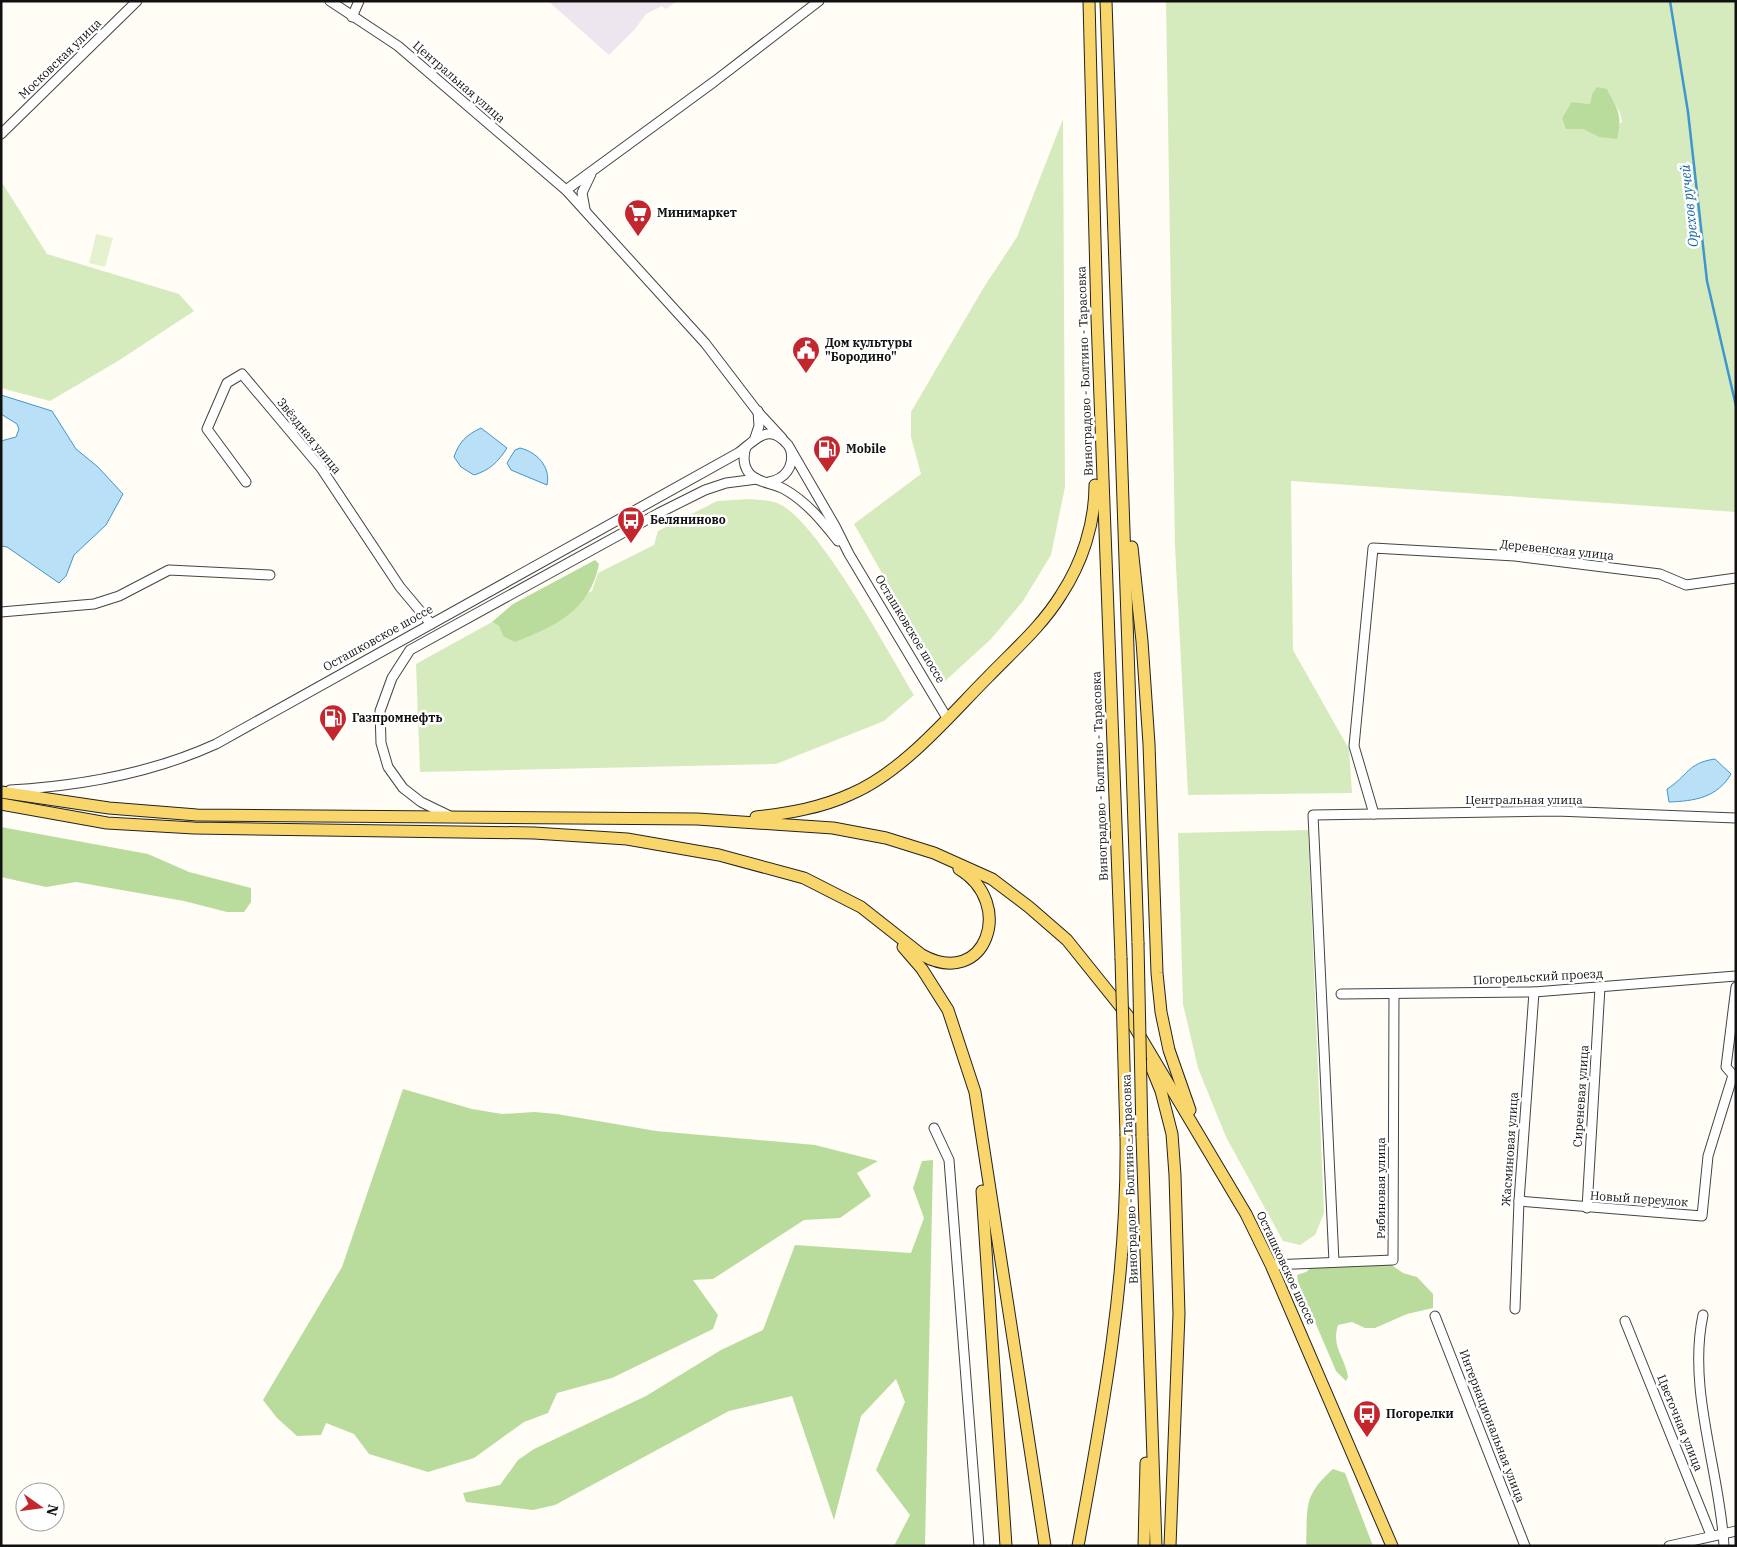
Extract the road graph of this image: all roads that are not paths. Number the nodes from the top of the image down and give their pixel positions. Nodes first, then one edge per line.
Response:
1 (137, 1) edge
2 (330, 1) edge
3 (359, 1) edge
4 (819, 1) edge
5 (1089, 1) edge
6 (1106, 1) edge
7 (352, 17) junction
8 (1, 134) edge
9 (594, 170) junction
10 (566, 190) junction
11 (586, 214) junction
12 (1097, 318) junction
13 (758, 411) junction
14 (755, 438) junction
15 (784, 440) junction
16 (746, 447) junction
17 (790, 450) junction
18 (1122, 455) junction
19 (757, 479) junction
20 (246, 482) dead end
21 (769, 482) junction
22 (849, 554) junction
23 (270, 575) dead end
24 (1736, 578) edge
25 (1, 612) edge
26 (431, 624) junction
27 (947, 718) junction
28 (1, 791) edge
29 (1, 804) edge
30 (1374, 814) junction
31 (454, 818) junction
32 (1736, 818) edge
33 (719, 820) junction
34 (934, 853) junction
35 (889, 929) junction
36 (1736, 976) edge
37 (1600, 986) junction
38 (1736, 987) edge
39 (1534, 992) junction
40 (1341, 994) dead end
41 (1394, 994) junction
42 (1136, 1028) junction
43 (1734, 1076) edge
44 (975, 1092) junction
45 (934, 1128) dead end
46 (1199, 1135) junction
47 (1519, 1201) junction
48 (1586, 1208) junction
49 (1334, 1262) junction
50 (1271, 1265) junction
51 (1515, 1309) dead end
52 (1703, 1315) dead end
53 (1436, 1316) dead end
54 (1625, 1321) dead end
55 (1149, 1323) junction
56 (1736, 1531) edge
57 (1724, 1533) junction
58 (1711, 1535) junction
59 (979, 1546) edge
60 (1006, 1546) edge
61 (1045, 1546) edge
62 (1078, 1546) edge
63 (1144, 1546) edge
64 (1156, 1546) edge
65 (1170, 1546) edge
66 (1392, 1546) edge
67 (1525, 1546) edge
68 (1669, 1546) edge
69 (1724, 1546) edge

1 - 8 street, Московская улица
2 - 7 street, Центральная улица
3 - 7 street
4 - 9 street
5 - 12 main road, Виноградово - Болтино - Тарасовка
6 - 18 main road, Виноградово - Болтино - Тарасовка
7 - 10 street, Центральная улица
9 - 10 street
9 - 11 street
10 - 11 street, Центральная улица
11 - 13 street, Центральная улица
12 - 27 main road
12 - 62 main road, Виноградово - Болтино - Тарасовка, bridge
13 - 14 street
13 - 15 street, Осташковское шоссе
14 - 15 street
14 - 16 street, Осташковское шоссе
15 - 17 street, Осташковское шоссе
16 - 19 street
16 - 26 street, Осташковское шоссе
17 - 21 street
17 - 22 street, Осташковское шоссе
18 - 46 main road
18 - 55 main road, Виноградово - Болтино - Тарасовка, bridge
19 - 21 street, Осташковское шоссе
19 - 31 street, Осташковское шоссе
20 - 26 street, Звёздная улица
21 - 22 street, Осташковское шоссе
22 - 27 street, Осташковское шоссе
23 - 25 street
24 - 30 street, Деревенская улица
26 - 28 street, Осташковское шоссе
27 - 33 main road
28 - 31 main road
29 - 35 main road
30 - 32 street, Центральная улица
30 - 49 street, Центральная улица
31 - 33 main road
33 - 34 main road
34 - 35 main road
34 - 42 main road, Осташковское шоссе
35 - 44 main road
36 - 37 street, Погорельский проезд
37 - 39 street, Погорельский проезд
37 - 48 street, Сиреневая улица
38 - 43 street, Новый переулок
39 - 41 street, Погорельский проезд
39 - 47 street, Жасминовая улица
40 - 41 street, Погорельский проезд
41 - 49 street, Рябиновая улица
42 - 46 main road, Осташковское шоссе
42 - 65 main road
43 - 48 street, Новый переулок
44 - 60 main road
44 - 61 main road
45 - 59 street
46 - 50 main road, Осташковское шоссе
47 - 48 street, Новый переулок
47 - 51 street, Жасминовая улица
49 - 50 street, Рябиновая улица
50 - 66 main road, Осташковское шоссе
52 - 57 street
53 - 67 street, Интернациональная улица
54 - 58 street, Цветочная улица
55 - 63 main road
55 - 64 main road, Виноградово - Болтино - Тарасовка
56 - 57 street
57 - 58 street
57 - 69 street
58 - 68 street

